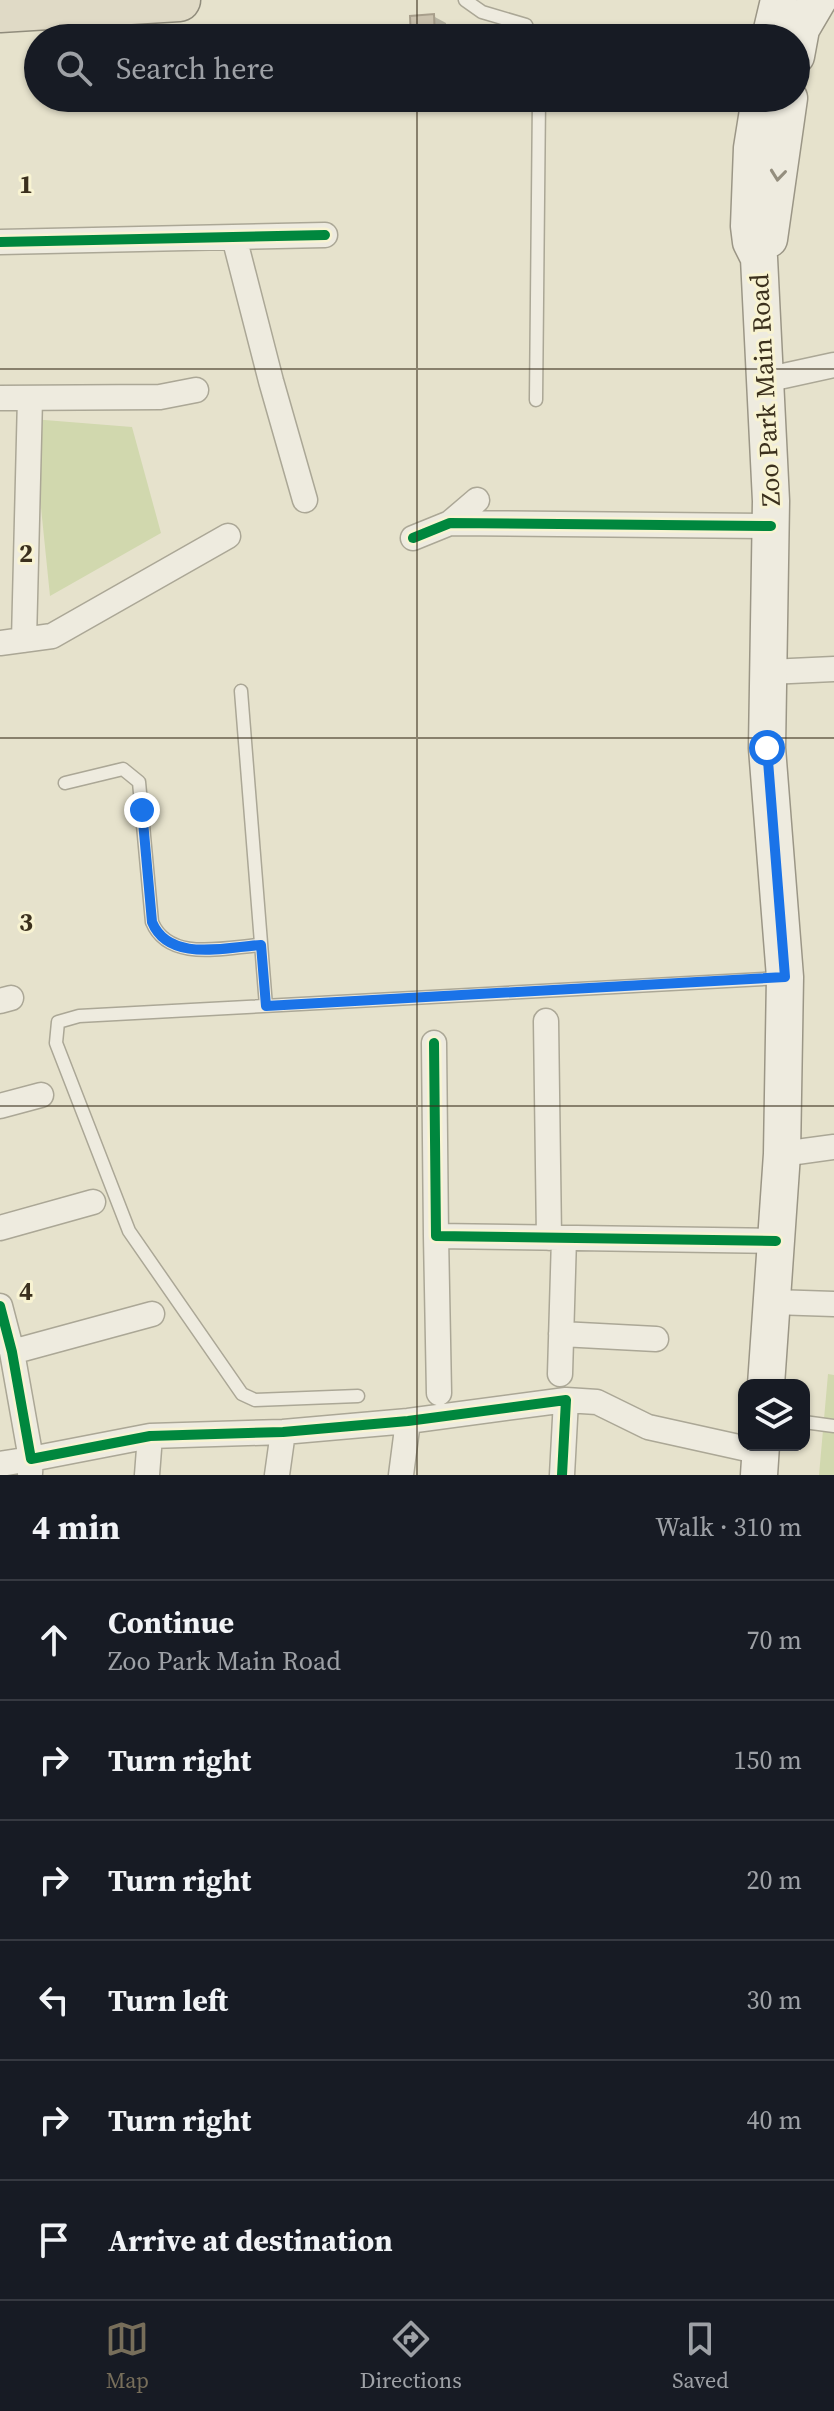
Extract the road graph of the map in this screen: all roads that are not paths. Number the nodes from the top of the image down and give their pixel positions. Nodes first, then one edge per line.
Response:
1 (179, 0) edge
2 (465, 0) edge
3 (779, 0) edge
4 (818, 0) edge
5 (0, 11) edge
6 (523, 24) edge
7 (773, 24) edge
8 (804, 24) edge
9 (539, 112) edge
10 (758, 112) edge
11 (787, 112) edge
12 (325, 235) dead end
13 (234, 237) junction
14 (0, 242) edge
15 (759, 258) junction
16 (834, 365) edge
17 (765, 380) junction
18 (196, 390) dead end
19 (0, 398) edge
20 (30, 398) junction
21 (536, 400) dead end
22 (305, 500) dead end
23 (477, 500) dead end
24 (450, 523) junction
25 (771, 526) junction
26 (228, 536) dead end
27 (413, 538) dead end
28 (12, 641) edge
29 (834, 669) edge
30 (769, 672) junction
31 (241, 691) dead end
32 (65, 783) dead end
33 (261, 945) junction
34 (785, 977) junction
35 (266, 1006) junction
36 (546, 1021) dead end
37 (434, 1043) dead end
38 (41, 1095) dead end
39 (0, 1106) edge
40 (834, 1147) edge
41 (782, 1154) junction
42 (93, 1202) dead end
43 (0, 1228) edge
44 (436, 1236) junction
45 (556, 1238) junction
46 (776, 1241) junction
47 (773, 1302) junction
48 (834, 1304) edge
49 (0, 1306) edge
50 (152, 1314) dead end
51 (561, 1334) junction
52 (6, 1339) edge
53 (656, 1339) dead end
54 (560, 1374) dead end
55 (767, 1379) edge
56 (439, 1393) dead end
57 (358, 1396) dead end
58 (566, 1400) junction
59 (408, 1421) junction
60 (810, 1423) edge
61 (834, 1426) edge
62 (283, 1432) junction
63 (150, 1436) junction
64 (760, 1457) edge
65 (0, 1464) edge
66 (30, 1467) edge
67 (147, 1475) edge
68 (277, 1475) edge
69 (401, 1475) edge
70 (562, 1475) edge

1 - 5 highway
2 - 6 lane
3 - 7 main road
4 - 8 main road
9 - 21 lane
10 - 15 main road, Zoo Park Main Road
11 -> 15 main road, Zoo Park Main Road
12 - 13 street
13 - 14 street
13 - 22 street
15 - 17 main road, Zoo Park Main Road
16 - 17 street
17 - 25 main road, Zoo Park Main Road
18 - 20 street
19 - 20 street
20 - 28 street
23 - 24 street
24 - 25 street
24 - 27 street
25 - 30 main road, Zoo Park Main Road
26 - 28 street
29 - 30 street
30 - 34 main road, Zoo Park Main Road
31 - 33 lane
32 - 33 lane
33 - 35 lane
34 - 35 lane
34 - 41 main road, Zoo Park Main Road
35 - 57 lane
36 - 45 street
37 - 44 street
38 - 39 street
40 - 41 street
41 - 46 main road, Zoo Park Main Road
42 - 43 street
44 - 45 street
44 - 56 street
45 - 46 street
45 - 51 street
46 - 47 main road, Zoo Park Main Road
47 - 48 street
47 - 55 main road, Zoo Park Main Road
49 - 52 street
50 - 52 street
51 - 53 street
51 - 54 street
52 - 66 street
58 - 59 street
58 - 64 street
58 - 70 street
59 - 62 street
59 - 69 street
60 - 61 lane
62 - 63 street
62 - 68 street
63 - 66 street
63 - 67 street
65 - 66 street

